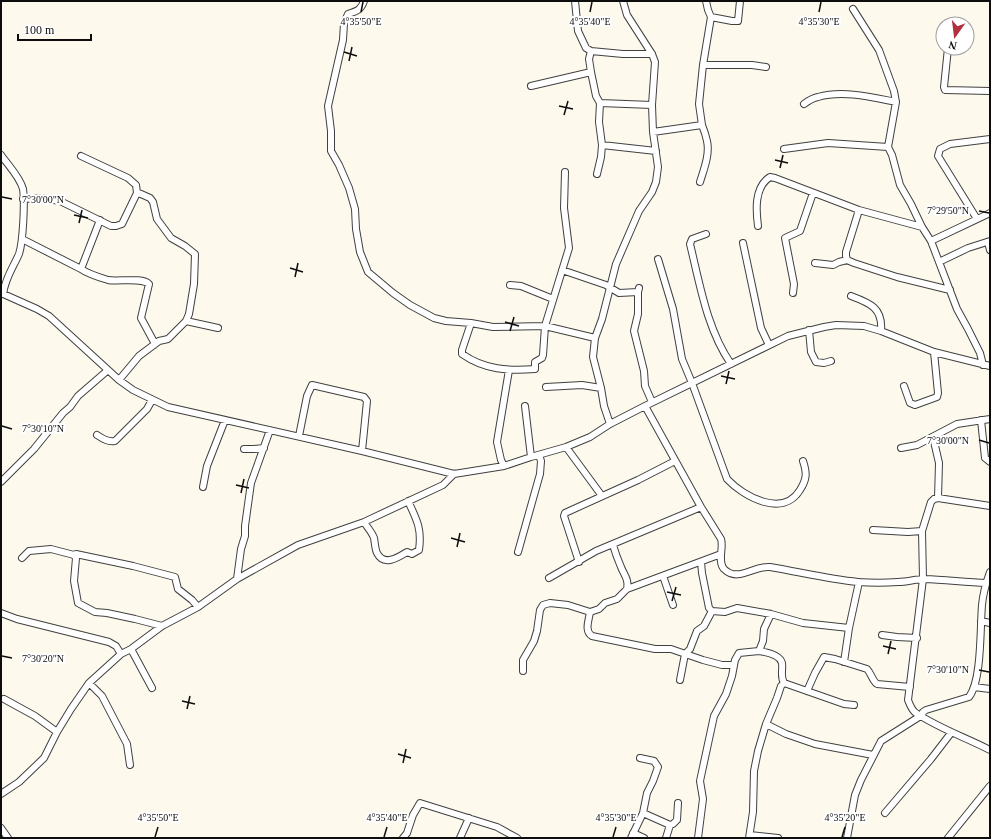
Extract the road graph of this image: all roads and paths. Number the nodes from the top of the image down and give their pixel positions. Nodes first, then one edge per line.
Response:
1 (364, 1) edge
2 (575, 1) edge
3 (623, 1) edge
4 (706, 1) edge
5 (740, 1) edge
6 (853, 10) dead end
7 (711, 17) junction
8 (590, 51) junction
9 (652, 54) junction
10 (947, 56) edge
11 (704, 64) junction
12 (766, 67) dead end
13 (591, 72) junction
14 (531, 86) dead end
15 (990, 91) edge
16 (896, 102) junction
17 (600, 103) junction
18 (804, 104) dead end
19 (652, 105) junction
20 (702, 126) junction
21 (653, 132) junction
22 (990, 139) edge
23 (602, 145) junction
24 (888, 147) junction
25 (784, 149) dead end
26 (656, 150) junction
27 (1, 155) edge
28 (81, 156) dead end
29 (565, 172) dead end
30 (598, 174) dead end
31 (700, 182) dead end
32 (813, 192) junction
33 (137, 194) junction
34 (23, 199) junction
35 (859, 210) junction
36 (990, 212) edge
37 (977, 219) junction
38 (100, 220) junction
39 (758, 226) dead end
40 (922, 227) junction
41 (706, 234) dead end
42 (22, 239) junction
43 (932, 241) junction
44 (989, 241) edge
45 (743, 243) dead end
46 (990, 250) edge
47 (658, 259) dead end
48 (847, 260) junction
49 (939, 262) junction
50 (815, 263) dead end
51 (81, 269) junction
52 (562, 270) junction
53 (510, 284) dead end
54 (611, 288) junction
55 (950, 290) junction
56 (793, 293) dead end
57 (2, 294) edge
58 (851, 296) dead end
59 (553, 299) junction
60 (186, 321) junction
61 (471, 323) junction
62 (545, 326) junction
63 (218, 328) dead end
64 (809, 330) junction
65 (881, 331) junction
66 (595, 338) junction
67 (154, 345) junction
68 (769, 345) junction
69 (934, 352) junction
70 (831, 360) dead end
71 (731, 364) junction
72 (983, 365) junction
73 (990, 366) edge
74 (108, 370) junction
75 (509, 370) junction
76 (119, 380) junction
77 (692, 383) junction
78 (904, 386) dead end
79 (546, 387) dead end
80 (601, 388) junction
81 (152, 400) junction
82 (652, 402) junction
83 (525, 406) dead end
84 (646, 406) junction
85 (990, 419) edge
86 (224, 420) junction
87 (981, 420) junction
88 (610, 424) junction
89 (270, 430) junction
90 (97, 435) dead end
91 (299, 436) junction
92 (933, 436) junction
93 (566, 447) junction
94 (264, 448) junction
95 (901, 448) dead end
96 (244, 449) dead end
97 (362, 451) junction
98 (539, 455) junction
99 (531, 457) junction
100 (675, 461) junction
101 (803, 461) dead end
102 (990, 462) edge
103 (504, 466) junction
104 (454, 474) junction
105 (1, 482) edge
106 (202, 487) dead end
107 (602, 496) junction
108 (938, 498) junction
109 (408, 501) junction
110 (990, 506) edge
111 (701, 507) junction
112 (364, 522) junction
113 (873, 530) dead end
114 (922, 531) junction
115 (613, 545) junction
116 (518, 552) dead end
117 (721, 554) junction
118 (74, 555) junction
119 (22, 558) dead end
120 (580, 562) junction
121 (701, 562) junction
122 (990, 572) edge
123 (663, 576) junction
124 (549, 578) dead end
125 (237, 579) junction
126 (923, 579) junction
127 (859, 582) junction
128 (986, 583) junction
129 (628, 589) junction
130 (673, 605) dead end
131 (198, 607) junction
132 (712, 611) junction
133 (590, 612) junction
134 (1, 613) edge
135 (771, 614) junction
136 (981, 621) junction
137 (990, 623) edge
138 (162, 626) junction
139 (849, 628) junction
140 (882, 635) dead end
141 (917, 638) junction
142 (131, 649) junction
143 (759, 651) junction
144 (121, 654) junction
145 (685, 654) junction
146 (844, 662) junction
147 (734, 666) junction
148 (523, 671) dead end
149 (680, 680) dead end
150 (89, 683) junction
151 (784, 683) junction
152 (910, 687) junction
153 (974, 687) junction
154 (152, 688) dead end
155 (990, 689) edge
156 (807, 691) junction
157 (4, 699) dead end
158 (854, 705) dead end
159 (922, 715) junction
160 (766, 724) junction
161 (56, 732) junction
162 (951, 733) junction
163 (990, 750) edge
164 (873, 755) junction
165 (640, 758) dead end
166 (130, 765) dead end
167 (990, 786) edge
168 (1, 794) edge
169 (678, 803) dead end
170 (885, 812) dead end
171 (643, 813) junction
172 (469, 818) junction
173 (670, 825) junction
174 (1, 828) edge
175 (632, 836) edge
176 (749, 836) edge
177 (8, 838) edge
178 (403, 838) edge
179 (460, 838) edge
180 (517, 838) edge
181 (644, 838) edge
182 (666, 838) edge
183 (698, 838) edge
184 (778, 838) edge
185 (848, 838) edge
186 (948, 838) edge

1 - 61 street
2 - 8 street
3 - 9 street
4 - 7 street
5 - 7 street
6 - 16 street
7 - 11 street
8 - 9 street
8 - 13 street
9 - 19 street
10 - 15 street
11 - 12 street
11 - 20 street
13 - 14 street
13 - 17 street
16 - 18 street
16 - 24 street
17 - 19 street
17 - 23 street
19 - 21 street
20 - 21 street
20 - 31 street
21 - 26 street
22 - 37 street
23 - 26 street
23 - 30 street
24 - 25 street
24 - 40 street
26 - 54 street
27 - 34 street
28 - 33 street
29 - 52 street
32 - 35 street
32 - 39 street
32 - 56 street
33 - 38 street
33 - 60 street
34 - 38 street
34 - 42 street
35 - 40 street
35 - 48 street
36 - 37 street
37 - 43 street
38 - 51 street
40 - 43 street
41 - 71 street
42 - 51 street
42 - 57 street
43 - 49 street
44 - 46 street
44 - 49 street
45 - 68 street
47 - 77 street
48 - 50 street
48 - 55 street
49 - 55 street
51 - 67 street
52 - 54 street
52 - 59 street
53 - 59 street
54 - 66 street
54 - 82 street
55 - 72 street
57 - 74 street
58 - 65 street
59 - 62 street
60 - 63 street
60 - 67 street
61 - 62 street
61 - 75 street
62 - 66 street
62 - 75 street
64 - 65 street
64 - 68 street
64 - 70 street
65 - 69 street
66 - 80 street
67 - 76 street
68 - 71 street
69 - 72 street
69 - 78 street
71 - 77 street
72 - 73 street
74 - 76 street
74 - 105 street
75 - 103 street
76 - 81 street
77 - 82 street
77 - 101 street
79 - 80 street
80 - 88 street
81 - 86 street
81 - 90 street
82 - 84 street
83 - 99 street
84 - 88 street
84 - 100 street
85 - 87 street
86 - 89 street
86 - 106 street
87 - 92 street
87 - 102 street
88 - 93 street
89 - 91 street
89 - 94 street
91 - 97 street
91 - 97 street
92 - 95 street
92 - 108 street
93 - 98 street
93 - 107 street
94 - 96 street
94 - 125 street
97 - 104 street
98 - 99 street
98 - 116 street
99 - 103 street
100 - 107 street
100 - 111 street
103 - 104 street
104 - 109 street
107 - 120 street
108 - 110 street
108 - 114 street
109 - 112 street
109 - 112 street
111 - 115 street
111 - 117 street
112 - 125 street
113 - 114 street
114 - 126 street
115 - 120 street
115 - 129 street
117 - 121 street
117 - 127 street
118 - 119 street
118 - 131 street
118 - 138 street
120 - 124 street
121 - 123 street
121 - 132 street
122 - 128 street
123 - 129 street
123 - 130 street
125 - 131 street
126 - 127 street
126 - 128 street
126 - 141 street
127 - 139 street
128 - 136 street
129 - 133 street
131 - 138 street
132 - 135 street
132 - 145 street
133 - 145 street
133 - 148 street
134 - 144 street
135 - 139 street
135 - 143 street
136 - 137 street
136 - 153 street
138 - 142 street
139 - 146 street
140 - 141 street
141 - 152 street
142 - 144 street
142 - 154 street
143 - 147 street
143 - 151 street
144 - 150 street
145 - 147 street
145 - 149 street
146 - 152 street
146 - 156 street
147 - 183 street
150 - 161 street
150 - 166 street
151 - 156 street
151 - 160 street
152 - 159 street
153 - 155 street
153 - 159 street
156 - 158 street
157 - 161 street
159 - 162 street
159 - 164 street
160 - 164 street
160 - 176 street
161 - 168 street
162 - 163 street
162 - 170 street
164 - 185 street
165 - 171 street
167 - 186 street
169 - 173 street
171 - 173 street
171 - 175 street
172 - 178 street
172 - 179 street
172 - 180 street
173 - 182 street
174 - 177 street
175 - 181 street
176 - 184 street

